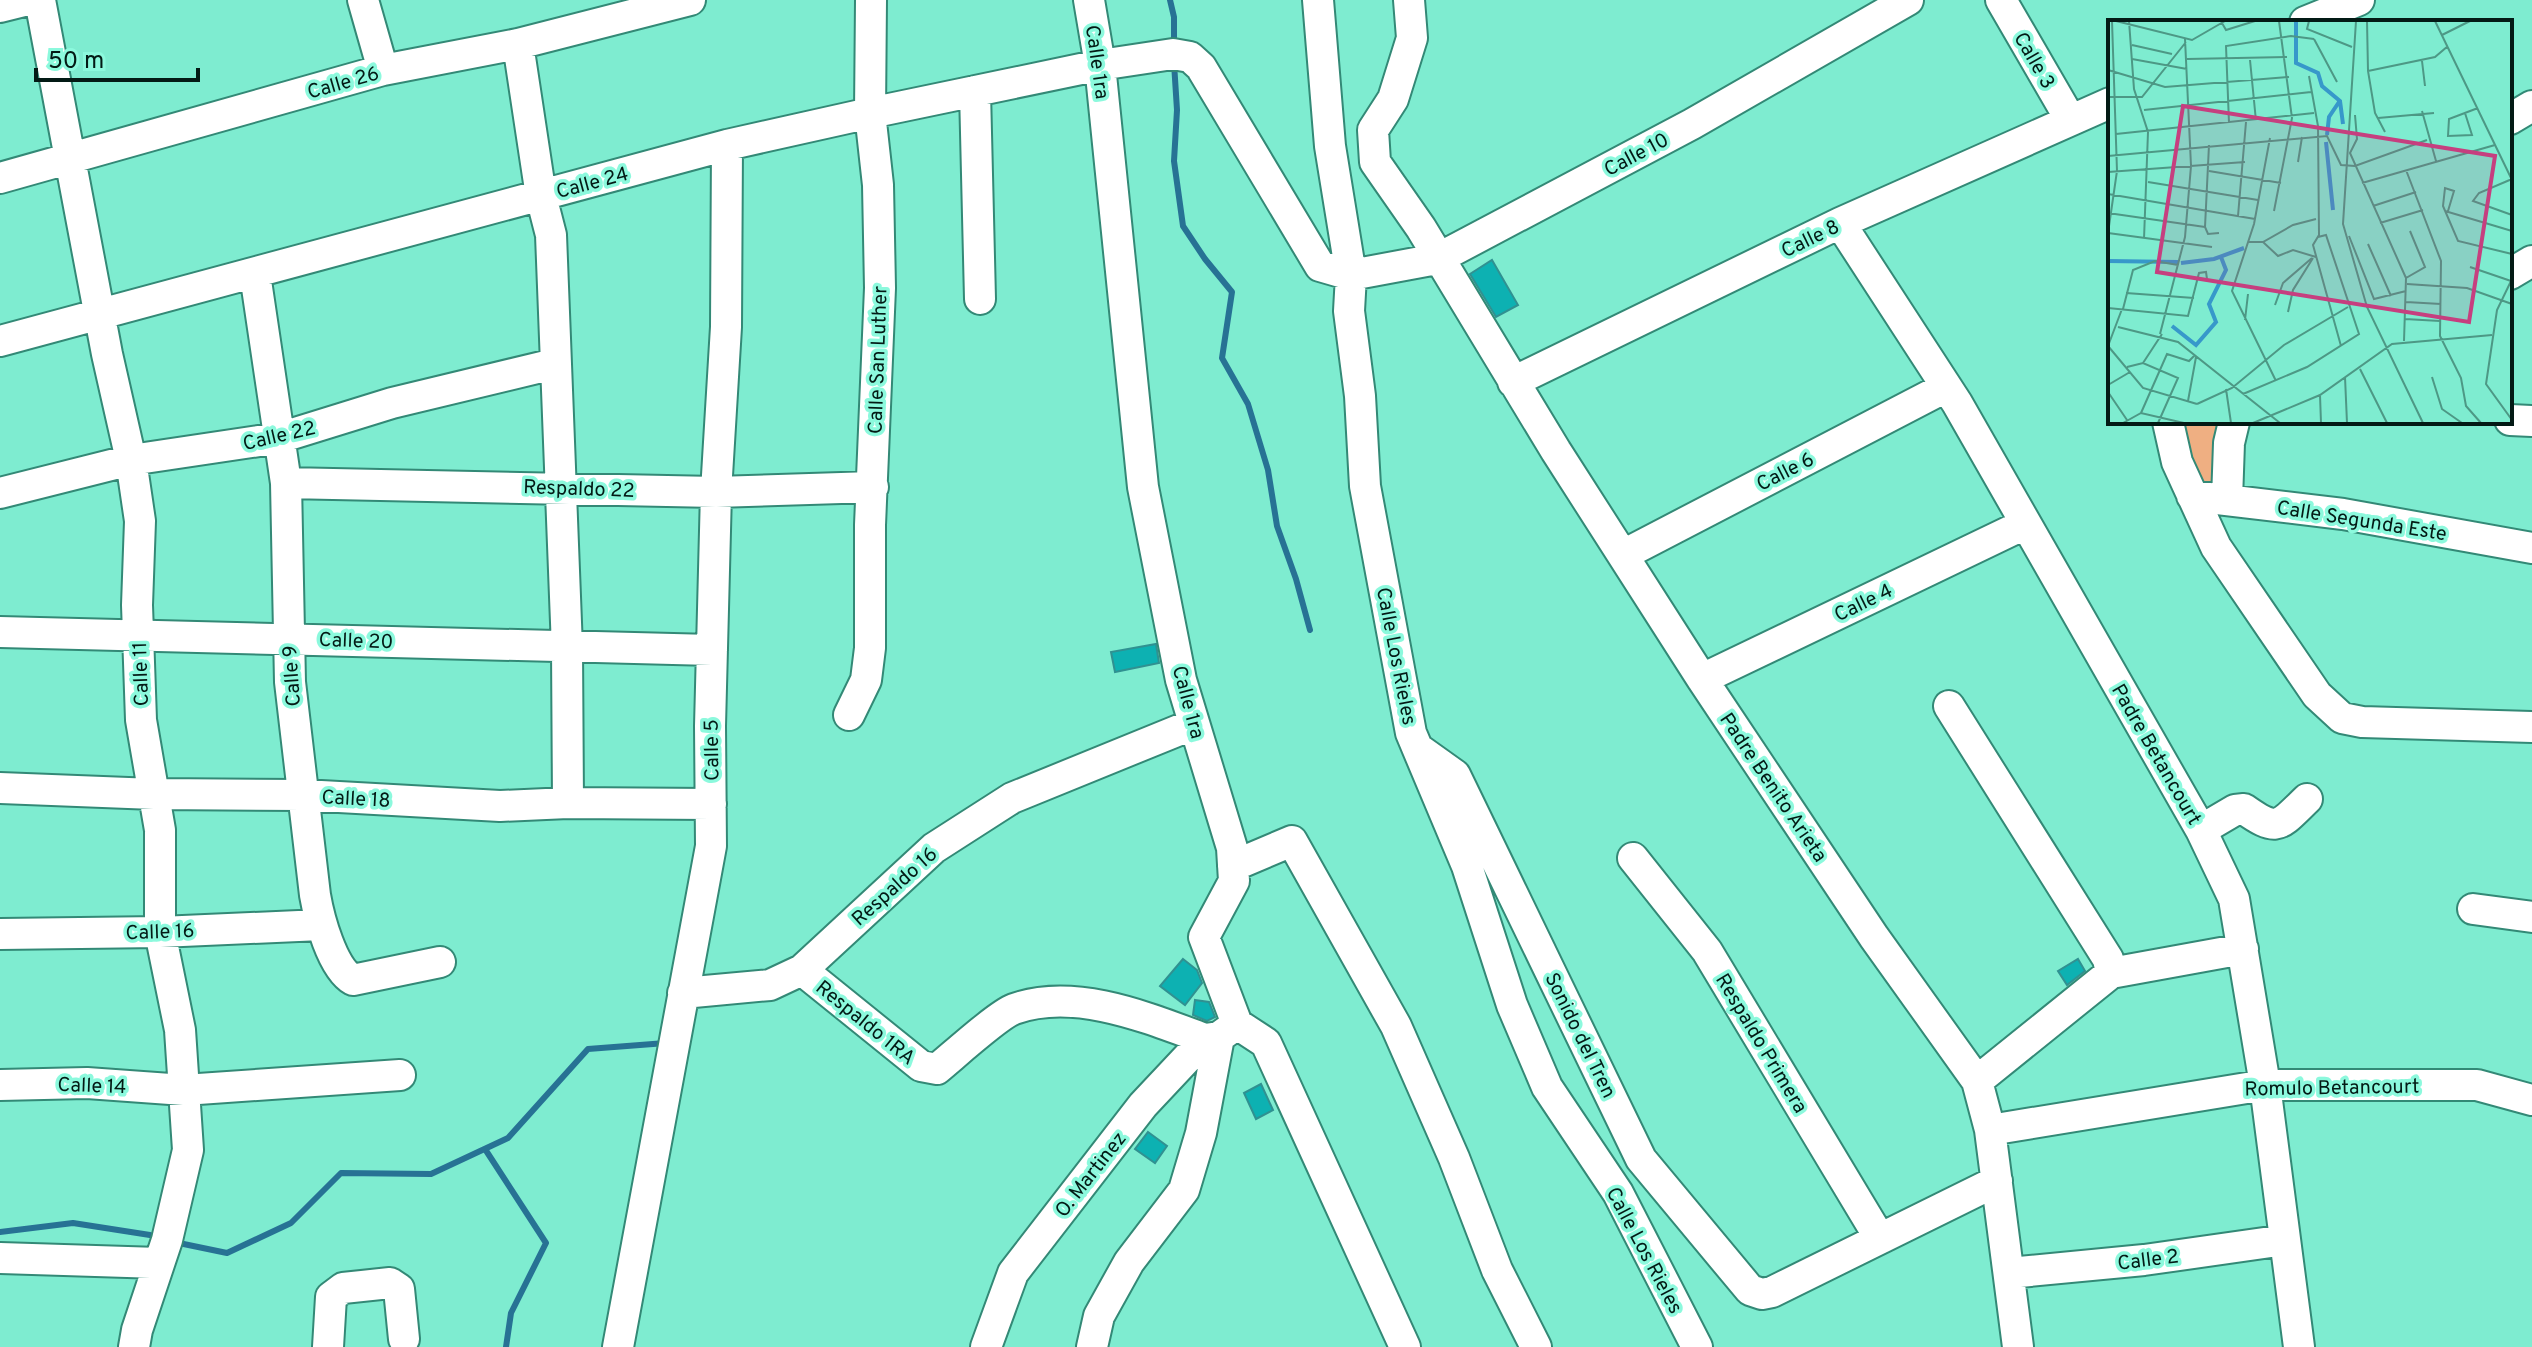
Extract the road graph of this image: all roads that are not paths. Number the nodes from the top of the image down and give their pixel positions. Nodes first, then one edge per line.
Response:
1 (28, 0) edge
2 (40, 0) edge
3 (363, 0) edge
4 (690, 0) edge
5 (871, 0) edge
6 (1089, 0) edge
7 (1318, 0) edge
8 (1409, 0) edge
9 (1908, 0) edge
10 (2001, 0) edge
11 (2359, 0) edge
12 (0, 7) edge
13 (591, 11) edge
14 (2310, 20) edge
15 (518, 44) junction
16 (1100, 65) junction
17 (383, 70) junction
18 (975, 91) junction
19 (2108, 104) edge
20 (2532, 106) edge
21 (870, 113) junction
22 (2512, 118) edge
23 (2070, 119) junction
24 (727, 145) junction
25 (70, 159) junction
26 (0, 178) edge
27 (541, 196) junction
28 (1840, 223) junction
29 (1437, 259) junction
30 (2532, 261) edge
31 (2512, 273) edge
32 (255, 274) junction
33 (1351, 275) junction
34 (980, 299) dead end
35 (100, 313) junction
36 (0, 341) edge
37 (554, 364) junction
38 (1513, 382) junction
39 (1946, 387) junction
40 (2512, 420) edge
41 (2532, 421) edge
42 (2168, 424) edge
43 (2234, 424) edge
44 (279, 438) junction
45 (131, 460) junction
46 (286, 483) junction
47 (561, 487) junction
48 (873, 487) junction
49 (716, 492) junction
50 (0, 493) edge
51 (2192, 496) junction
52 (2227, 500) junction
53 (2025, 524) junction
54 (2532, 548) edge
55 (1623, 555) junction
56 (0, 632) edge
57 (139, 635) junction
58 (288, 638) junction
59 (567, 648) junction
60 (712, 650) junction
61 (1702, 679) junction
62 (1949, 706) dead end
63 (849, 715) dead end
64 (1194, 724) junction
65 (2532, 727) edge
66 (1420, 750) junction
67 (0, 788) edge
68 (154, 794) junction
69 (303, 795) junction
70 (2307, 799) dead end
71 (568, 803) junction
72 (711, 804) junction
73 (2201, 830) junction
74 (1633, 858) dead end
75 (1233, 866) junction
76 (2473, 909) dead end
77 (2532, 917) edge
78 (321, 925) junction
79 (160, 932) junction
80 (0, 934) edge
81 (2243, 949) junction
82 (440, 962) dead end
83 (802, 970) junction
84 (2111, 973) junction
85 (683, 993) junction
86 (1220, 1033) junction
87 (400, 1075) dead end
88 (1977, 1081) junction
89 (0, 1085) edge
90 (2265, 1085) junction
91 (184, 1090) junction
92 (2532, 1100) edge
93 (1990, 1130) junction
94 (1997, 1181) junction
95 (1879, 1237) junction
96 (2285, 1240) junction
97 (0, 1258) edge
98 (159, 1263) junction
99 (2009, 1273) junction
100 (991, 1334) edge
101 (404, 1339) dead end
102 (134, 1347) edge
103 (328, 1347) edge
104 (618, 1347) edge
105 (1092, 1347) edge
106 (1405, 1347) edge
107 (1536, 1347) edge
108 (1697, 1347) edge
109 (2018, 1347) edge
110 (2299, 1347) edge

1 - 12 street
2 - 25 street, Calle 11
3 - 17 street
4 - 13 street, Calle 26
5 - 21 street, Calle San Luther
6 - 16 street, Calle 1ra
7 - 33 street, Calle Los Rieles
8 - 29 street, Padre Benito Arieta
9 - 29 street, Calle 10
10 - 23 street, Calle 3
11 - 14 street
13 - 15 street, Calle 26
15 - 17 street, Calle 26
15 - 27 street
16 - 18 street, Calle 24
16 - 33 street, Calle 24
16 - 64 street, Calle 1ra
17 - 25 street, Calle 26
18 - 21 street, Calle 24
18 - 34 street
19 - 23 street, Calle 8
20 - 22 street
21 - 24 street, Calle 24
21 - 48 street, Calle San Luther
23 - 28 street, Calle 8
24 - 27 street, Calle 24
24 - 49 street, Calle 5
25 - 26 street, Calle 26
25 - 35 street, Calle 11
27 - 32 street, Calle 24
27 - 37 street
28 - 38 street, Calle 8
28 - 39 street, Padre Betancourt
29 - 33 street, Calle 10
29 - 38 street, Padre Benito Arieta
30 - 31 street
32 - 35 street, Calle 24
32 - 44 street, Calle 9
33 - 66 street, Calle Los Rieles
35 - 36 street, Calle 24
35 - 45 street, Calle 11
37 - 44 street, Calle 22
37 - 47 street
38 - 55 street, Padre Benito Arieta
39 - 53 street, Padre Betancourt
39 - 55 street, Calle 6
40 - 41 street
42 - 51 street
43 - 52 street
44 - 45 street, Calle 22
44 - 46 street, Calle 9
45 - 50 street, Calle 22
45 - 57 street, Calle 11
46 - 47 street, Respaldo 22
46 - 58 street, Calle 9
47 - 49 street, Respaldo 22
47 - 59 street
48 - 49 street, Respaldo 22
48 - 63 street, Calle San Luther
49 - 60 street, Calle 5
51 - 52 street, Calle Segunda Este
51 - 65 street
52 - 54 street, Calle Segunda Este
53 - 61 street, Calle 4
53 - 73 street, Padre Betancourt
55 - 61 street, Padre Benito Arieta
56 - 57 street, Calle 20
57 - 58 street, Calle 20
57 - 68 street, Calle 11
58 - 59 street, Calle 20
58 - 69 street, Calle 9
59 - 60 street, Calle 20
59 - 71 street
60 - 72 street, Calle 5
61 - 88 street, Padre Benito Arieta
62 - 84 street
64 - 75 street, Calle 1ra
64 - 83 street, Respaldo 16
66 - 95 street, Sonido del Tren
66 - 108 street, Calle Los Rieles
67 - 68 street, Calle 18
68 - 69 street, Calle 18
68 - 79 street, Calle 11
69 - 71 street, Calle 18
69 - 78 street, Calle 9
70 - 73 street
71 - 72 street, Calle 18
72 - 85 street, Calle 5
73 - 81 street, Padre Betancourt
74 - 95 street, Respaldo Primera
75 - 86 street, Calle 1ra
75 - 107 street
76 - 77 street
78 - 79 street, Calle 16
78 - 82 street, Calle 9
79 - 80 street, Calle 16
79 - 91 street, Calle 11
81 - 84 street
81 - 90 street, Padre Betancourt
83 - 85 street, Respaldo 16
83 - 86 street, Respaldo 1RA
84 - 88 street
85 - 104 street, Calle 5
86 - 100 street, O. Martinez
86 - 105 street
86 - 106 street
87 - 91 street, Calle 14
88 - 93 street, Padre Benito Arieta
89 - 91 street, Calle 14
90 - 92 street, Romulo Betancourt
90 - 93 street, Romulo Betancourt
90 - 96 street, Padre Betancourt
91 - 98 street, Calle 11
93 - 94 street, Padre Benito Arieta
94 - 95 street
94 - 99 street, Padre Benito Arieta
96 - 99 street, Calle 2
96 - 110 street, Padre Betancourt
97 - 98 street
98 - 102 street, Calle 11
99 - 109 street, Padre Benito Arieta
101 - 103 street

